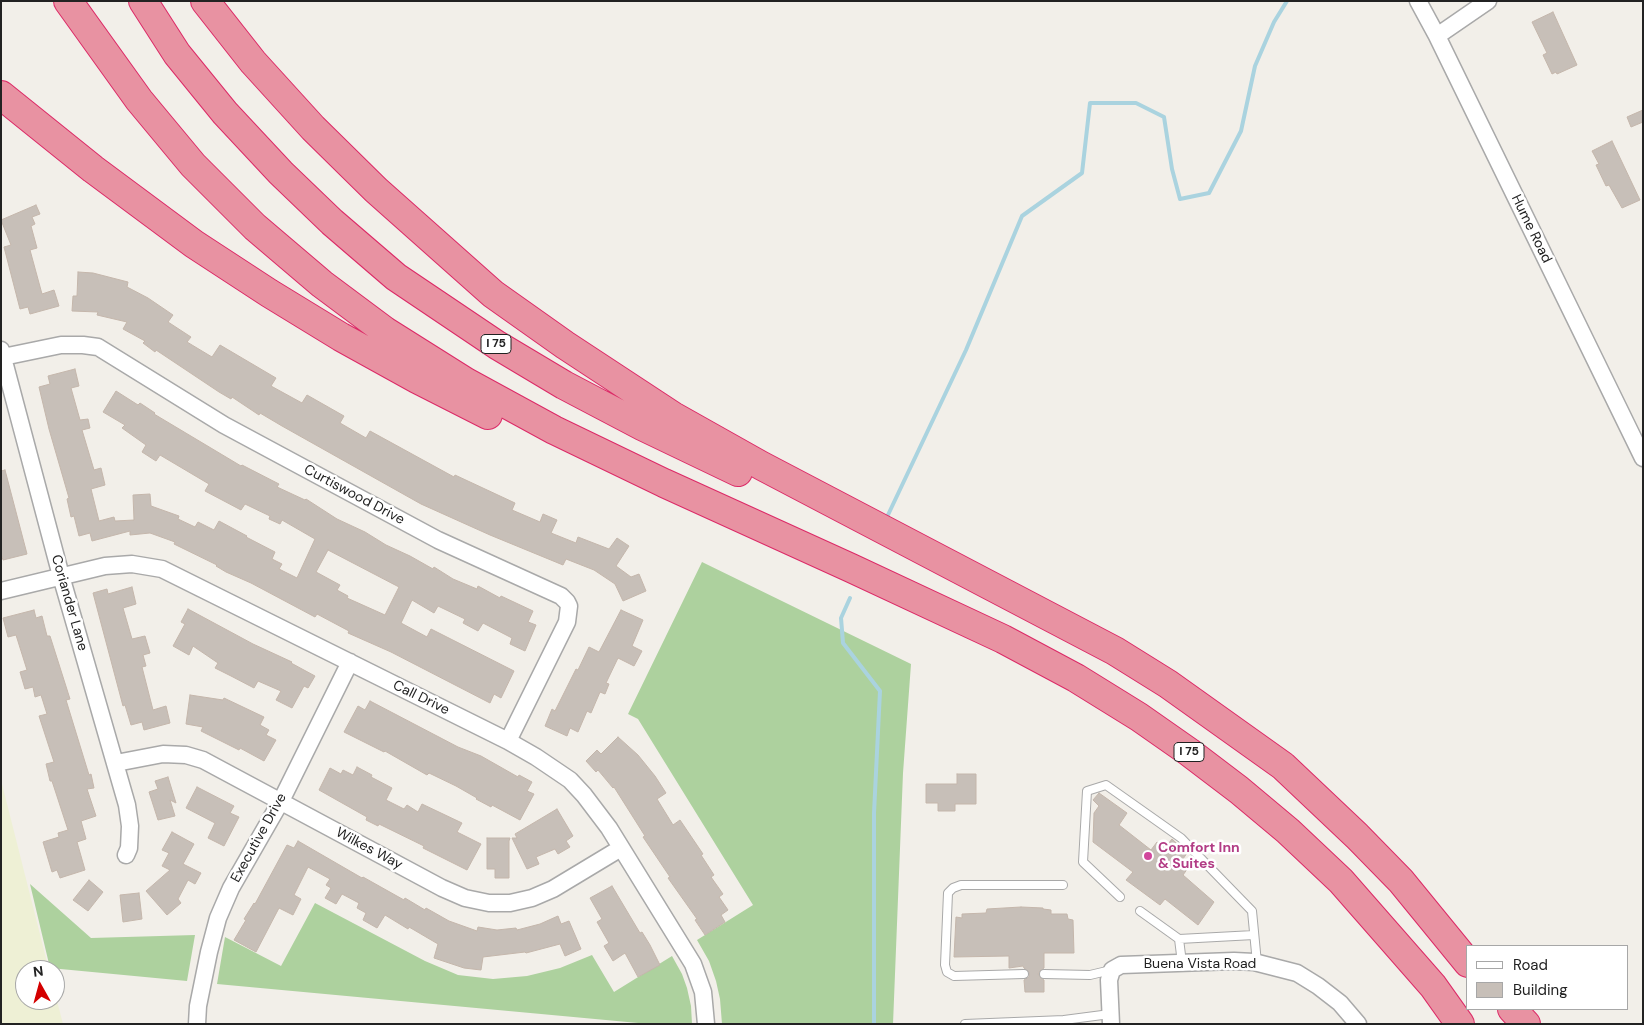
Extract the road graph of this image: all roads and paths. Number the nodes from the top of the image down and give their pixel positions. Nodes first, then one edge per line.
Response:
1 (68, 1) edge
2 (143, 1) edge
3 (205, 1) edge
4 (1418, 1) edge
5 (1488, 1) edge
6 (1437, 36) junction
7 (1, 95) edge
8 (2, 354) edge
9 (1643, 458) edge
10 (941, 561) junction
11 (851, 568) junction
12 (61, 576) junction
13 (1, 591) edge
14 (350, 662) junction
15 (508, 741) junction
16 (116, 763) junction
17 (280, 801) junction
18 (621, 848) junction
19 (126, 855) dead end
20 (1063, 885) dead end
21 (1120, 897) dead end
22 (1140, 911) dead end
23 (1254, 935) junction
24 (1179, 940) junction
25 (1466, 960) edge
26 (1182, 963) junction
27 (1257, 963) junction
28 (1112, 970) junction
29 (1024, 974) dead end
30 (1044, 974) dead end
31 (1501, 1010) edge
32 (1513, 1010) edge
33 (1110, 1019) edge
34 (1064, 1022) edge
35 (197, 1024) edge
36 (706, 1024) edge
37 (965, 1024) edge
38 (1358, 1024) edge
39 (1460, 1024) edge
40 (1510, 1024) edge
41 (1526, 1024) edge

1 - 11 highway, I 75
2 - 10 highway, I 75
3 - 10 highway
4 - 6 street, Hume Road
5 - 6 street
6 - 9 street, Hume Road
7 - 11 highway
8 - 12 street, Coriander Lane
8 - 15 street, Curtiswood Drive
10 - 25 highway, I 75
11 - 39 highway, I 75
12 - 13 street, Call Drive
12 - 14 street, Call Drive
12 - 16 street, Coriander Lane
14 - 15 street, Call Drive
14 - 17 street, Executive Drive
15 - 18 street, Call Drive
16 - 17 street, Wilkes Way
16 - 19 street, Coriander Lane
17 - 18 street, Wilkes Way
17 - 35 street, Executive Drive
18 - 36 street, Call Drive
20 - 29 lane
21 - 23 lane
22 - 24 lane
23 - 24 lane
23 - 27 lane
24 - 26 lane
26 - 27 street, Buena Vista Road
26 - 28 street, Buena Vista Road
27 - 38 street, Buena Vista Road
28 - 30 lane
28 - 33 street
31 - 40 highway
32 - 41 highway
33 - 34 lane
34 - 37 lane

